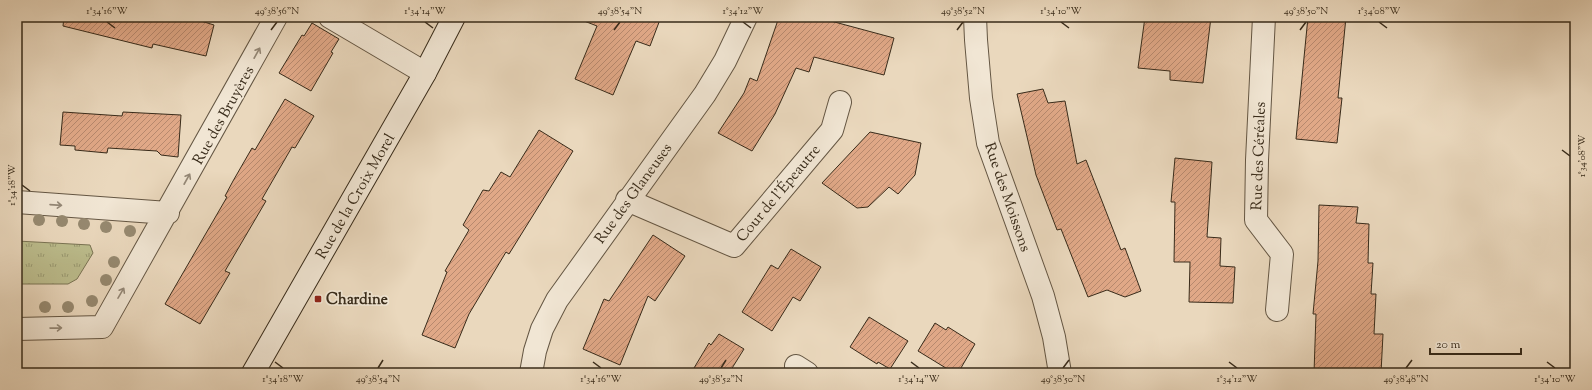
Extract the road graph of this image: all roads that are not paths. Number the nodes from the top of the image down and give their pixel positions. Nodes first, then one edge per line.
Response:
1 (276, 17) edge
2 (330, 17) edge
3 (454, 17) edge
4 (746, 17) edge
5 (975, 17) edge
6 (1264, 17) edge
7 (425, 73) junction
8 (840, 102) dead end
9 (627, 200) junction
10 (17, 202) edge
11 (168, 213) junction
12 (1276, 310) dead end
13 (17, 329) edge
14 (253, 373) edge
15 (531, 373) edge
16 (1060, 373) edge

11 -> 1 street, Rue des Bruyères
2 - 7 street
3 - 7 street, Rue de la Croix Morel
4 - 9 street, Rue des Glaneuses
5 - 16 street, Rue des Moissons
6 - 12 street, Rue des Céréales
7 - 14 street, Rue de la Croix Morel
8 - 9 street, Cour de l'Épeautre
9 - 15 street, Rue des Glaneuses
10 -> 11 street
13 -> 11 street, Rue des Bruyères

